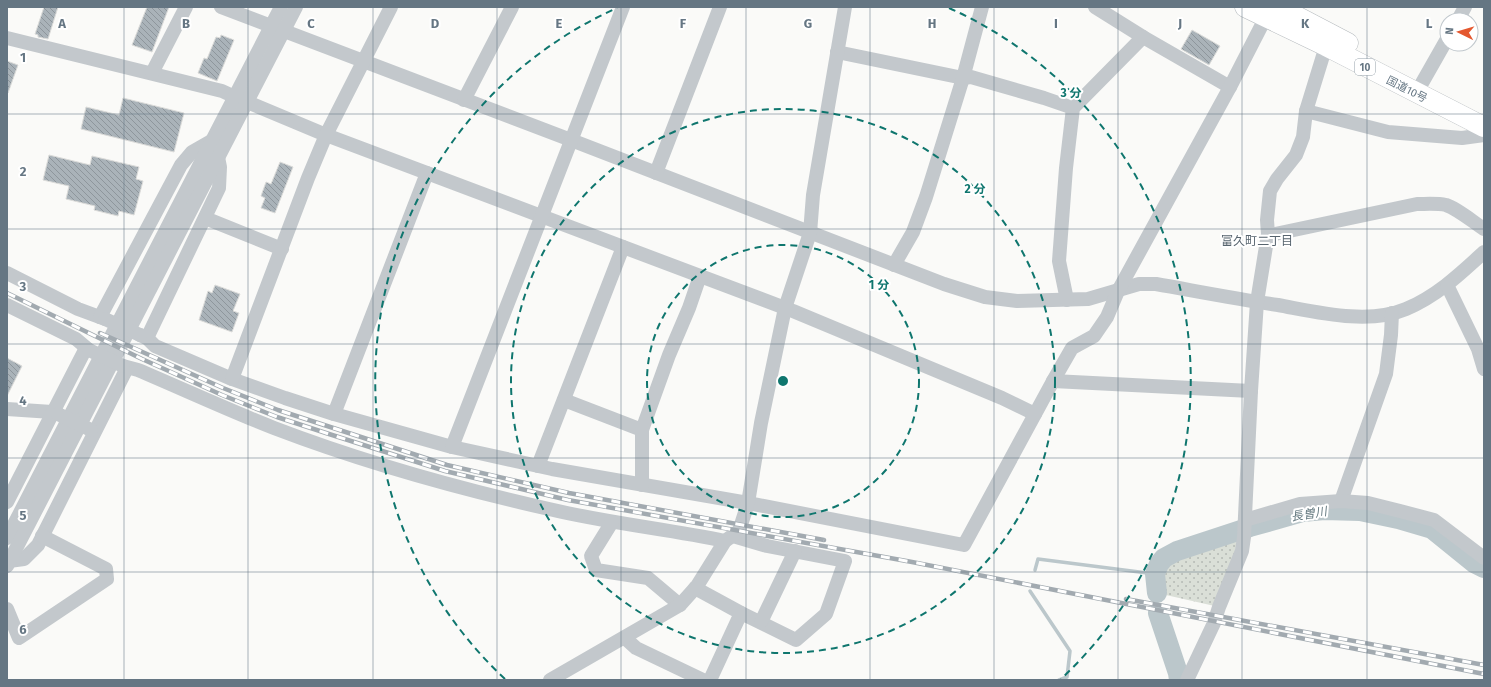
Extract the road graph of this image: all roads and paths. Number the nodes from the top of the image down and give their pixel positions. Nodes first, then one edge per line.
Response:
1 (186, 7) edge
2 (221, 7) edge
3 (281, 7) edge
4 (296, 7) edge
5 (392, 7) edge
6 (512, 7) edge
7 (623, 7) edge
8 (720, 7) edge
9 (845, 7) edge
10 (982, 7) edge
11 (1095, 7) edge
12 (1245, 7) edge
13 (1272, 11) edge
14 (277, 28) junction
15 (1143, 37) junction
16 (7, 38) edge
17 (1329, 40) junction
18 (837, 52) junction
19 (1440, 52) edge
20 (364, 61) junction
21 (152, 74) junction
22 (963, 78) junction
23 (1422, 83) junction
24 (1230, 87) junction
25 (241, 100) junction
26 (464, 100) junction
27 (1073, 108) junction
28 (1306, 111) junction
29 (1484, 115) edge
30 (1484, 128) edge
31 (326, 135) junction
32 (1484, 135) edge
33 (213, 140) junction
34 (571, 140) junction
35 (218, 157) junction
36 (427, 173) junction
37 (656, 173) junction
38 (541, 216) junction
39 (205, 218) junction
40 (1484, 229) edge
41 (810, 233) junction
42 (1268, 234) junction
43 (624, 247) junction
44 (282, 249) junction
45 (1484, 252) edge
46 (894, 265) junction
47 (7, 273) edge
48 (700, 276) junction
49 (1447, 285) junction
50 (1118, 291) junction
51 (1067, 300) junction
52 (1257, 302) junction
53 (7, 305) edge
54 (785, 308) junction
55 (1392, 313) junction
56 (102, 318) junction
57 (144, 336) junction
58 (87, 349) junction
59 (1483, 363) edge
60 (125, 367) junction
61 (232, 379) junction
62 (1053, 381) junction
63 (1251, 391) junction
64 (564, 400) junction
65 (7, 409) edge
66 (55, 413) junction
67 (334, 414) junction
68 (1035, 414) junction
69 (642, 430) junction
70 (93, 431) junction
71 (452, 446) junction
72 (538, 466) junction
73 (642, 485) junction
74 (1341, 501) junction
75 (7, 502) edge
76 (748, 503) junction
77 (612, 522) junction
78 (1245, 527) junction
79 (42, 536) junction
80 (7, 538) edge
81 (729, 538) junction
82 (795, 551) junction
83 (1484, 558) edge
84 (8, 563) edge
85 (695, 588) junction
86 (680, 605) junction
87 (7, 609) edge
88 (741, 613) junction
89 (761, 622) junction
90 (625, 638) junction
91 (560, 678) edge
92 (703, 680) edge
93 (710, 680) edge
94 (1187, 680) edge

1 - 21 street
2 - 14 street
3 - 14 street
4 - 14 street
5 - 20 street
6 - 26 street
7 - 34 street
8 - 37 street
9 - 18 street
10 - 22 street
11 - 15 street
12 - 13 highway, 国道10号 / 10
13 - 17 highway, 国道10号 / 10
13 - 24 street
14 - 20 street
14 - 25 street
15 - 24 street
15 - 27 street
16 - 21 street
17 - 23 highway, 国道10号 / 10
17 - 28 street
17 - 30 highway, 国道10号 / 10
18 - 22 street
18 - 41 street
19 - 23 street
20 - 26 street
20 - 31 street
21 - 25 street
22 - 27 street
22 - 46 street
23 - 29 highway, 国道10号 / 10
24 - 50 street
25 - 31 street
25 - 33 street
25 - 35 street
26 - 34 street
27 - 51 street
28 - 32 street
28 - 42 street
31 - 36 street
31 - 44 street
33 - 56 street
33 - 80 street
34 - 37 street
34 - 38 street
35 - 39 street
35 - 84 street
36 - 38 street
36 - 67 street
37 - 41 street
38 - 43 street
38 - 71 street
39 - 44 street
39 - 57 street
40 - 42 street
41 - 46 street
41 - 54 street
42 - 52 street
43 - 48 street
43 - 64 street
44 - 61 street
45 - 49 street
46 - 51 street
47 - 56 street
48 - 54 street
48 - 69 street
49 - 55 street
49 - 59 street
50 - 51 street
50 - 52 street
50 - 62 street
52 - 55 street
52 - 63 street
53 - 58 street
54 - 68 street
54 - 76 street
55 - 74 street
56 - 57 street, bridge
57 - 61 street
58 - 60 street, bridge
58 - 66 street
60 - 70 street
60 - 77 street
61 - 67 street
62 - 63 street
62 - 68 street
63 - 78 street
64 - 69 street
64 - 72 street
65 - 66 street
66 - 70 street, bridge
66 - 75 street
67 - 71 street
68 - 76 street
69 - 73 street
70 - 79 street
71 - 72 street
72 - 73 street
73 - 76 street
74 - 78 street
74 - 83 street
76 - 81 street
77 - 81 street
77 - 86 street
78 - 94 street
79 - 84 street
79 - 87 street
81 - 82 street
81 - 85 street
82 - 89 street
82 - 89 street
85 - 86 street
85 - 88 street
86 - 90 street
88 - 89 street
88 - 93 street
90 - 91 street
90 - 92 street

